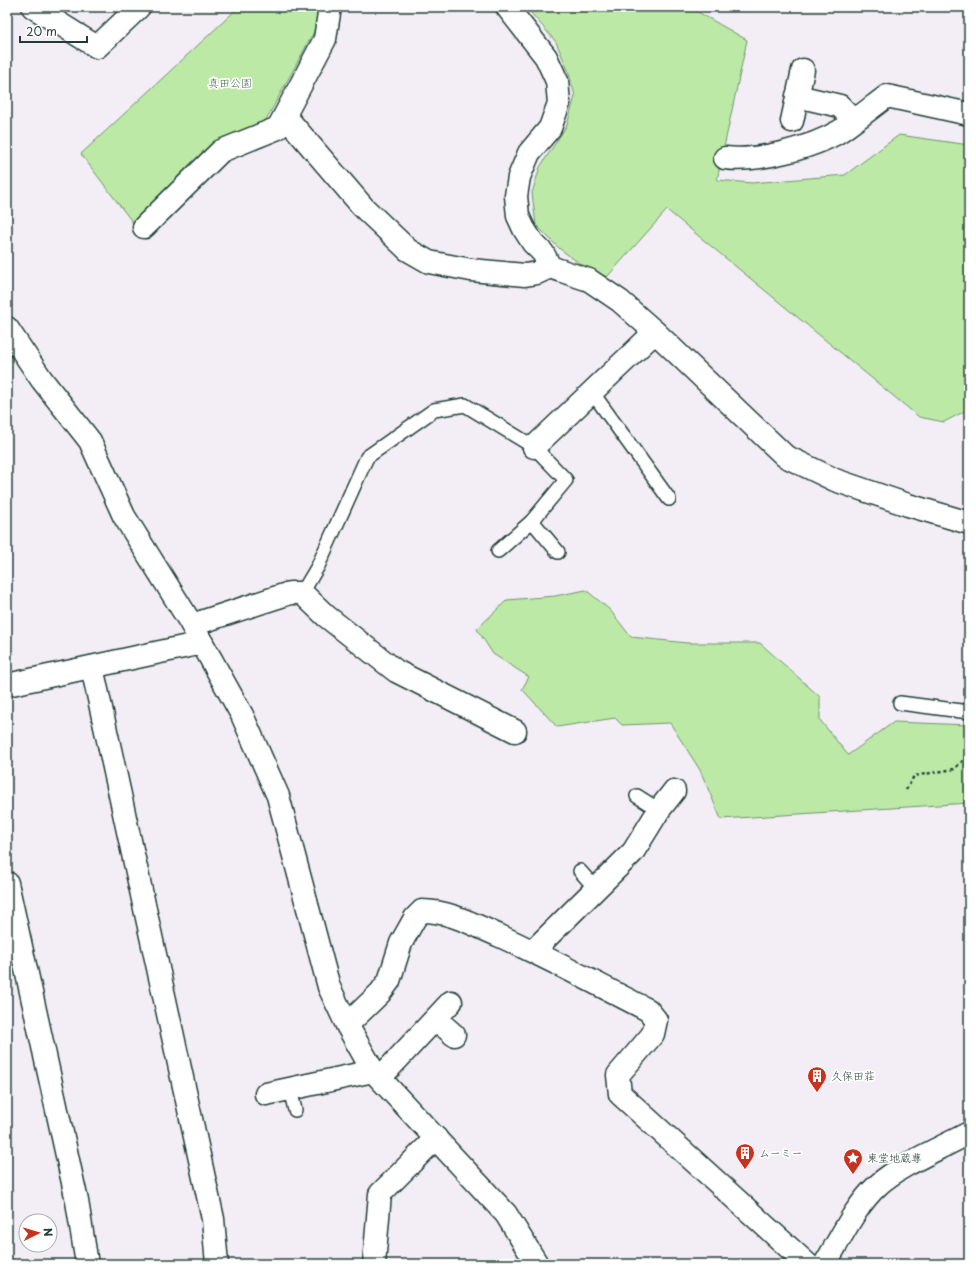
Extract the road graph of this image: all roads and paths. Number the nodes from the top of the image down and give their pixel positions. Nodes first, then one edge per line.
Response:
1 (33, 7) edge
2 (139, 7) edge
3 (330, 7) edge
4 (507, 7) edge
5 (803, 70) dead end
6 (797, 96) junction
7 (969, 114) edge
8 (285, 116) junction
9 (853, 120) junction
10 (792, 121) dead end
11 (725, 158) dead end
12 (144, 227) dead end
13 (550, 267) junction
14 (7, 328) edge
15 (655, 332) junction
16 (592, 392) junction
17 (534, 447) junction
18 (669, 499) dead end
19 (532, 521) junction
20 (969, 523) edge
21 (498, 551) dead end
22 (558, 552) dead end
23 (302, 593) junction
24 (197, 634) junction
25 (92, 667) junction
26 (7, 685) edge
27 (900, 703) dead end
28 (969, 712) edge
29 (515, 731) dead end
30 (969, 755) edge
31 (906, 790) dead end
32 (674, 791) dead end
33 (637, 796) dead end
34 (659, 810) junction
35 (580, 871) dead end
36 (7, 883) edge
37 (596, 889) junction
38 (533, 951) junction
39 (451, 1002) dead end
40 (436, 1019) junction
41 (347, 1025) junction
42 (454, 1035) dead end
43 (377, 1075) junction
44 (290, 1089) junction
45 (266, 1094) dead end
46 (295, 1110) dead end
47 (969, 1134) edge
48 (436, 1138) junction
49 (87, 1264) edge
50 (217, 1264) edge
51 (374, 1264) edge
52 (537, 1264) edge
53 (807, 1264) edge
54 (825, 1264) edge

1 - 2 street
3 - 8 street
4 - 13 street
5 - 6 street
6 - 9 street
6 - 10 street
7 - 9 street
8 - 12 street
8 - 13 street
9 - 11 street
13 - 15 street
14 - 24 street
15 - 16 street
15 - 20 street
16 - 17 street
16 - 18 lane
17 - 19 lane
17 - 23 lane
19 - 21 lane
19 - 22 lane
23 - 24 street
23 - 29 street
24 - 25 street
24 - 41 street
25 - 26 street
25 - 50 street
27 - 28 lane
30 - 31 path
32 - 34 street
33 - 34 lane
34 - 37 street
35 - 37 lane
36 - 49 street
37 - 38 street
38 - 41 street
38 - 53 street
39 - 40 street
40 - 42 street
40 - 43 street
41 - 43 street
43 - 44 street
43 - 48 street
44 - 45 street
44 - 46 lane
47 - 54 street
48 - 51 street
48 - 52 street

